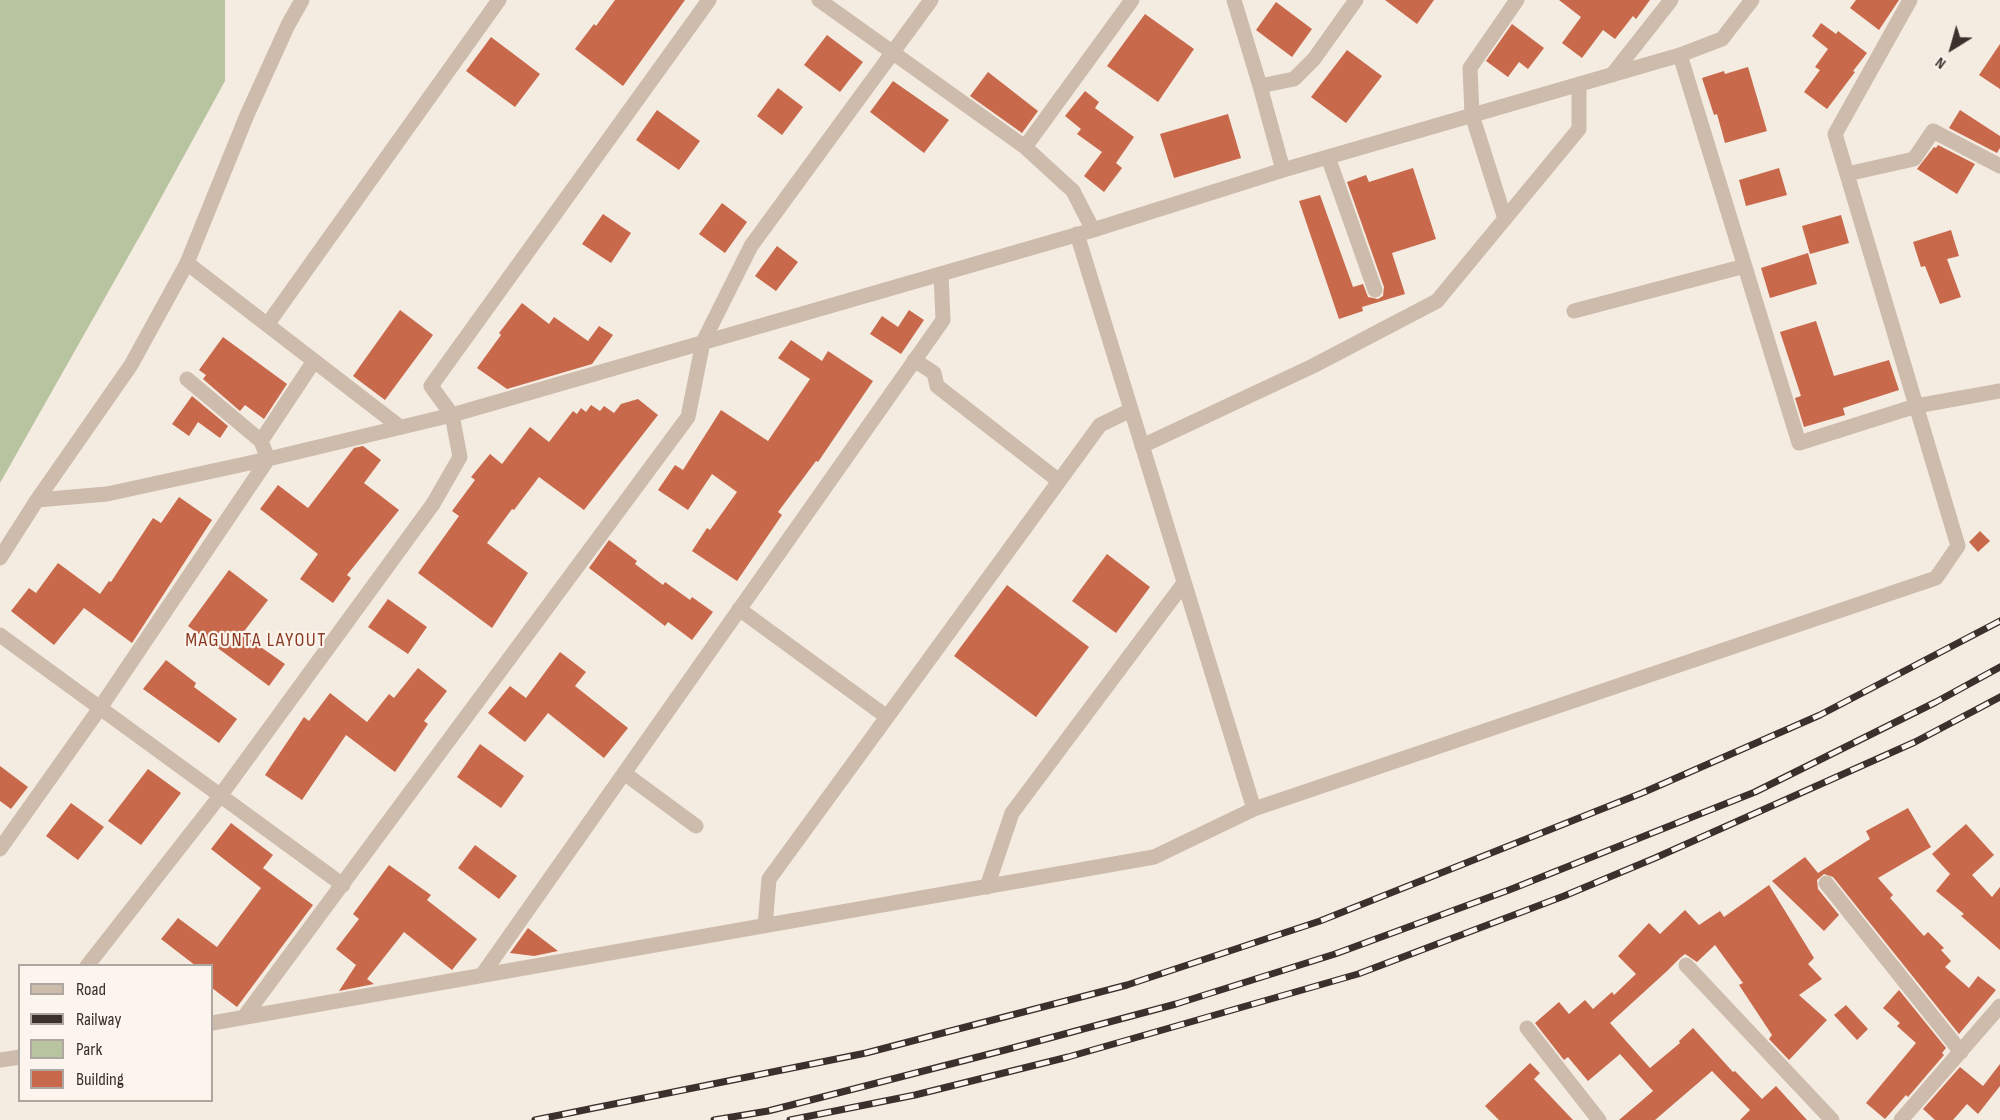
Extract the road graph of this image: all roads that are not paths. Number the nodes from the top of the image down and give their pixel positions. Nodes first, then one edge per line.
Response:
1 (302, 0) edge
2 (499, 0) edge
3 (709, 0) edge
4 (819, 0) edge
5 (930, 0) edge
6 (1132, 0) edge
7 (1234, 0) edge
8 (1356, 0) edge
9 (1517, 0) edge
10 (1671, 0) edge
11 (1752, 0) edge
12 (1910, 0) edge
13 (893, 53) junction
14 (1680, 55) junction
15 (1612, 75) junction
16 (1579, 84) junction
17 (1260, 86) junction
18 (1472, 115) junction
19 (1025, 147) junction
20 (1328, 157) junction
21 (2000, 166) edge
22 (1283, 170) junction
23 (1847, 174) junction
24 (1505, 219) junction
25 (1093, 230) junction
26 (1077, 234) junction
27 (187, 263) junction
28 (1745, 266) junction
29 (941, 274) junction
30 (1375, 290) dead end
31 (1574, 311) dead end
32 (267, 325) junction
33 (703, 342) junction
34 (914, 360) junction
35 (314, 361) junction
36 (187, 379) dead end
37 (2000, 391) edge
38 (1916, 406) junction
39 (1131, 410) junction
40 (452, 415) junction
41 (400, 427) junction
42 (261, 441) junction
43 (1142, 446) junction
44 (268, 459) junction
45 (1059, 481) junction
46 (37, 500) junction
47 (0, 558) edge
48 (1184, 584) junction
49 (740, 609) junction
50 (0, 635) edge
51 (100, 708) junction
52 (887, 717) junction
53 (624, 773) junction
54 (220, 796) junction
55 (1254, 809) junction
56 (696, 826) dead end
57 (0, 849) edge
58 (1826, 883) dead end
59 (343, 885) junction
60 (987, 887) junction
61 (765, 926) junction
62 (89, 964) edge
63 (1686, 965) dead end
64 (482, 975) junction
65 (2000, 1006) edge
66 (244, 1017) junction
67 (213, 1023) edge
68 (1527, 1028) dead end
69 (1960, 1052) junction
70 (18, 1057) edge
71 (0, 1060) edge
72 (1599, 1120) edge
73 (1832, 1120) edge
74 (1900, 1120) edge

1 - 27 street
2 - 32 street
3 - 40 street
4 - 13 street
5 - 13 street
6 - 19 street
7 - 17 street
8 - 17 street
9 - 18 street
10 - 15 street
11 - 14 street
12 - 23 street
13 - 19 street
13 - 33 street
14 - 15 street
14 - 28 street
15 - 16 street
16 - 18 street
16 - 24 street
17 - 22 street
18 - 20 street
18 - 24 street
19 - 25 street
20 - 22 street
20 - 30 street
21 - 23 street
22 - 25 street
23 - 38 street
24 - 43 street
25 - 26 street
26 - 29 street
26 - 39 street
27 - 32 street
27 - 46 street
28 - 31 street
28 - 38 street
29 - 33 street
29 - 34 street
32 - 35 street
33 - 40 street
33 - 59 street
34 - 45 street
34 - 49 street
35 - 41 street
35 - 42 street
36 - 42 street
37 - 38 street
38 - 55 street
39 - 43 street
39 - 45 street
40 - 41 street
40 - 54 street
41 - 44 street
42 - 44 street
43 - 48 street
44 - 46 street
44 - 51 street
45 - 52 street
46 - 47 street
48 - 55 street
48 - 60 street
49 - 52 street
49 - 53 street
50 - 51 street
51 - 54 street
51 - 57 street
52 - 61 street
53 - 56 street
53 - 64 street
54 - 59 street
54 - 62 street
55 - 60 street
58 - 69 street
59 - 66 street
60 - 61 street
61 - 64 street
63 - 73 street
64 - 66 street
65 - 69 street
66 - 67 street
68 - 72 street
69 - 74 street
70 - 71 street

